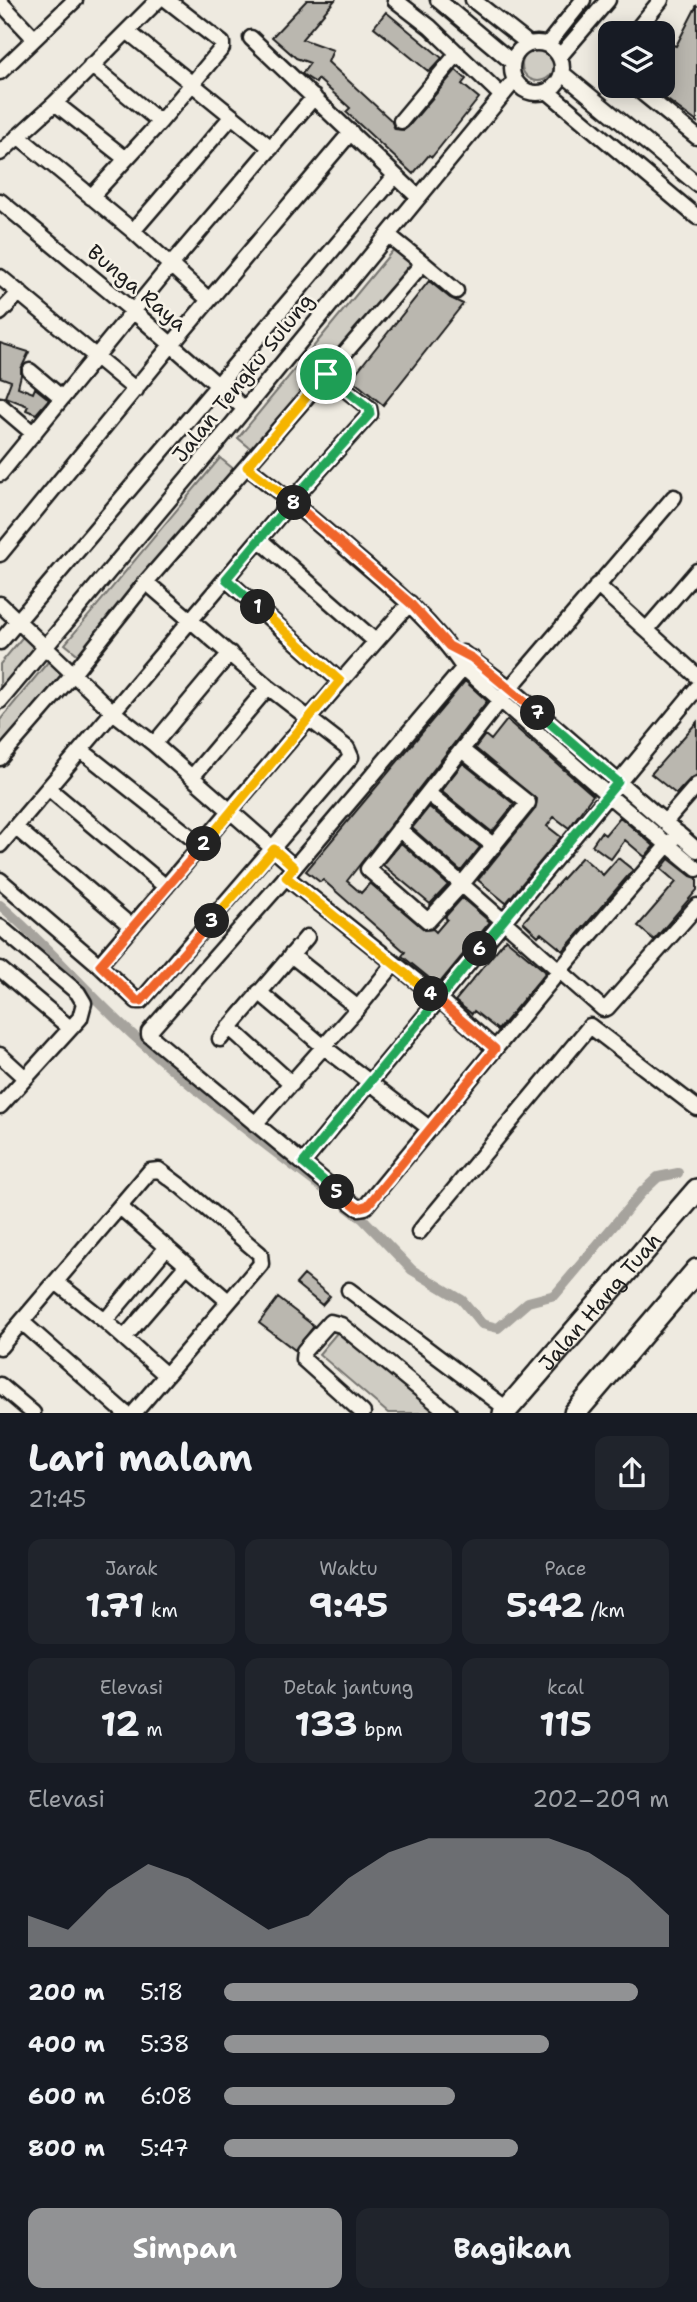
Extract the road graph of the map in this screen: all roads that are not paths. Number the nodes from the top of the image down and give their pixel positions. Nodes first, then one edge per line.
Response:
1 (75, 0) edge
2 (158, 0) edge
3 (167, 0) edge
4 (395, 0) edge
5 (438, 0) edge
6 (472, 0) edge
7 (583, 0) edge
8 (608, 0) edge
9 (661, 0) edge
10 (0, 2) edge
11 (644, 21) edge
12 (127, 31) junction
13 (34, 38) junction
14 (251, 38) dead end
15 (529, 44) junction
16 (548, 44) junction
17 (458, 53) junction
18 (559, 56) junction
19 (512, 62) junction
20 (90, 65) junction
21 (0, 72) edge
22 (562, 73) junction
23 (515, 80) junction
24 (192, 84) junction
25 (547, 91) junction
26 (502, 96) junction
27 (314, 97) junction
28 (649, 98) edge
29 (55, 103) junction
30 (232, 116) junction
31 (401, 121) dead end
32 (160, 122) junction
33 (351, 132) junction
34 (18, 136) junction
35 (697, 137) edge
36 (271, 148) junction
37 (0, 153) edge
38 (126, 159) junction
39 (396, 176) junction
40 (697, 184) edge
41 (91, 197) junction
42 (418, 197) junction
43 (0, 201) edge
44 (697, 217) edge
45 (133, 231) junction
46 (387, 234) junction
47 (424, 263) junction
48 (170, 265) junction
49 (0, 277) edge
50 (456, 291) dead end
51 (20, 292) junction
52 (209, 300) junction
53 (133, 311) junction
54 (0, 313) edge
55 (172, 344) junction
56 (96, 355) junction
57 (30, 371) dead end
58 (326, 374) junction
59 (219, 383) junction
60 (136, 390) junction
61 (61, 397) junction
62 (0, 405) edge
63 (245, 409) junction
64 (34, 434) junction
65 (247, 467) junction
66 (0, 474) edge
67 (674, 497) dead end
68 (291, 501) junction
69 (259, 539) junction
70 (1, 550) edge
71 (697, 571) edge
72 (226, 579) junction
73 (146, 582) junction
74 (597, 585) junction
75 (410, 603) junction
76 (0, 604) edge
77 (191, 620) junction
78 (18, 621) junction
79 (647, 629) junction
80 (376, 641) junction
81 (0, 642) edge
82 (46, 649) junction
83 (229, 653) junction
84 (468, 663) junction
85 (73, 674) junction
86 (697, 676) edge
87 (340, 681) junction
88 (268, 687) junction
89 (510, 688) junction
90 (697, 688) edge
91 (0, 701) edge
92 (500, 701) junction
93 (113, 712) junction
94 (309, 717) junction
95 (154, 744) junction
96 (81, 750) junction
97 (463, 751) junction
98 (0, 758) edge
99 (192, 777) junction
100 (618, 782) junction
101 (697, 785) edge
102 (48, 788) junction
103 (429, 794) junction
104 (608, 795) junction
105 (231, 812) junction
106 (665, 822) junction
107 (15, 827) junction
108 (399, 830) junction
109 (673, 838) junction
110 (0, 845) edge
111 (202, 846) junction
112 (494, 846) junction
113 (274, 849) junction
114 (697, 850) edge
115 (697, 869) edge
116 (290, 872) junction
117 (0, 880) edge
118 (462, 884) junction
119 (166, 887) junction
120 (697, 906) edge
121 (503, 921) junction
122 (0, 927) edge
123 (132, 928) junction
124 (307, 937) dead end
125 (291, 955) junction
126 (100, 965) junction
127 (393, 965) junction
128 (0, 970) edge
129 (560, 970) junction
130 (260, 992) junction
131 (439, 999) junction
132 (358, 1008) junction
133 (70, 1028) junction
134 (324, 1047) junction
135 (495, 1049) junction
136 (0, 1055) edge
137 (24, 1077) junction
138 (370, 1082) junction
139 (292, 1084) junction
140 (0, 1105) edge
141 (697, 1108) edge
142 (255, 1124) junction
143 (429, 1128) junction
144 (303, 1163) junction
145 (697, 1190) edge
146 (120, 1207) junction
147 (419, 1232) dead end
148 (167, 1247) junction
149 (187, 1265) junction
150 (697, 1270) edge
151 (56, 1282) junction
152 (349, 1290) dead end
153 (228, 1301) junction
154 (105, 1321) junction
155 (22, 1322) junction
156 (124, 1338) junction
157 (0, 1348) edge
158 (166, 1375) junction
159 (0, 1385) edge
160 (505, 1411) edge
161 (33, 1413) edge
162 (125, 1413) edge
163 (134, 1413) edge
164 (363, 1413) edge
165 (449, 1413) edge
166 (575, 1413) edge

1 - 13 street
2 - 12 street
3 - 24 street
4 - 17 street
5 - 19 street
6 - 15 street
7 - 16 street
8 - 18 street
9 - 11 street
10 - 13 street
12 - 20 street
12 - 24 street
13 - 21 street
14 - 27 street
15 - 16 street
15 - 19 street
16 - 18 street
17 - 26 street
17 - 31 street
18 - 22 street
19 - 23 street
20 - 29 street
20 - 32 street
22 - 25 street
22 - 40 street
23 - 25 street
23 - 26 street, Jalan Tengku Sulung
24 - 30 street
24 - 32 street
25 - 44 street
26 - 42 street, Jalan Tengku Sulung
27 - 33 street
27 - 36 street
28 - 35 street
29 - 34 street
29 - 38 street
30 - 36 street
30 - 45 street
32 - 38 street
33 - 39 street
33 - 52 street
34 - 37 street
34 - 41 street
36 - 48 street
38 - 41 street
39 - 42 street
39 - 59 street
41 - 45 street
42 - 46 street, Jalan Tengku Sulung
43 - 53 street, Bunga Raya
45 - 48 street
46 - 47 street
46 - 63 street, Jalan Tengku Sulung
47 - 50 street
47 - 58 street
48 - 52 street
48 - 53 street
49 - 51 street
51 - 54 street
51 - 56 street
52 - 55 street
53 - 55 street, Bunga Raya
53 - 56 street
55 - 59 street, Bunga Raya
55 - 60 street
56 - 60 street
56 - 61 street
57 - 61 street
58 - 65 street
58 - 68 street
59 - 63 street, Bunga Raya
59 - 78 street
60 - 70 street
61 - 64 street
62 - 64 street
63 - 82 street, Jalan Tengku Sulung
64 - 66 street
65 - 68 street
65 - 73 street
67 - 74 street
68 - 69 street
68 - 75 street
69 - 72 street
69 - 80 street
71 - 79 street
72 - 77 street
72 - 87 street
73 - 77 street
73 - 85 street
74 - 79 street
74 - 89 street
75 - 80 street
75 - 84 street
76 - 78 street
77 - 83 street
77 - 93 street
78 - 81 street
78 - 82 street
79 - 86 street
80 - 87 street
82 - 85 street
82 - 91 street, Jalan Tengku Sulung
83 - 88 street
83 - 95 street
84 - 89 street
84 - 92 street
84 - 116 street
85 - 93 street
85 - 98 street
87 - 94 street
88 - 94 street
88 - 99 street
89 - 92 street
89 - 100 street
90 - 100 street
92 - 97 street
92 - 104 street
93 - 95 street
93 - 96 street
94 - 105 street
94 - 113 street
95 - 99 street
96 - 102 street
96 - 111 street
97 - 103 street
97 - 112 street
99 - 105 street
100 - 104 street
100 - 106 street
101 - 106 street
102 - 107 street
102 - 119 street
103 - 108 street
103 - 112 street
104 - 109 street
104 - 121 street
105 - 111 street
105 - 113 street
106 - 109 street
107 - 110 street
107 - 123 street
108 - 118 street
108 - 118 street
109 - 114 street
109 - 115 street
109 - 129 street
111 - 119 street
112 - 118 street
113 - 116 street
113 - 126 street
116 - 127 street
116 - 142 street
117 - 126 street
118 - 121 street
119 - 123 street
120 - 129 street
121 - 129 street
121 - 131 street
122 - 133 street
123 - 126 street
124 - 125 street
125 - 130 street
125 - 132 street
127 - 131 street
127 - 132 street
128 - 133 street
129 - 135 street
130 - 134 street
130 - 139 street
131 - 135 street
131 - 138 street
132 - 134 street
133 - 137 street
134 - 138 street
134 - 139 street
135 - 143 street
136 - 137 street
137 - 140 street
138 - 143 street
138 - 144 street
139 - 142 street
141 - 147 street
142 - 144 street
143 - 144 street
145 - 160 highway, Jalan Hang Tuah
146 - 148 street
146 - 151 street
146 - 153 street
148 - 149 street
148 - 154 street
149 - 153 street
149 - 156 street
150 - 166 highway
151 - 154 street
151 - 155 street
152 - 160 street
153 - 158 street
154 - 156 street
155 - 157 street
155 - 162 street
156 - 158 street
158 - 163 street
159 - 161 street
164 - 165 street

